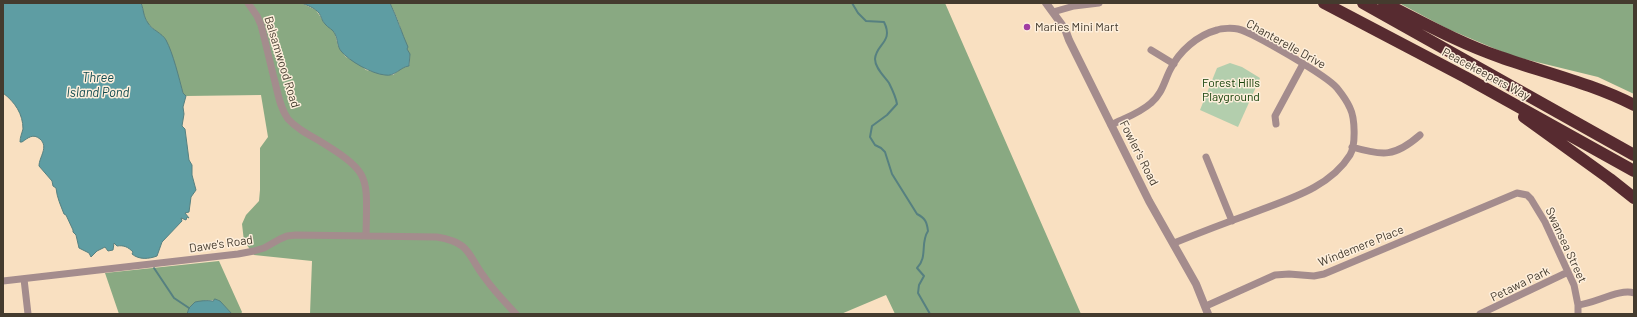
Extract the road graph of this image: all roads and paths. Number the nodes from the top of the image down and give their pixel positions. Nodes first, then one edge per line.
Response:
1 (248, 3) edge
2 (1046, 3) edge
3 (1099, 3) edge
4 (1324, 3) edge
5 (1363, 3) edge
6 (1384, 3) edge
7 (1053, 12) junction
8 (1151, 50) dead end
9 (1174, 64) junction
10 (1303, 64) junction
11 (1465, 77) junction
12 (1634, 105) edge
13 (1276, 124) dead end
14 (1111, 125) junction
15 (1420, 135) dead end
16 (1352, 147) junction
17 (1634, 155) edge
18 (1206, 157) dead end
19 (1634, 171) edge
20 (1522, 193) joint
21 (1634, 198) edge
22 (1232, 221) junction
23 (366, 236) junction
24 (1174, 243) junction
25 (1568, 272) junction
26 (24, 279) junction
27 (3, 281) edge
28 (1634, 294) edge
29 (1578, 305) junction
30 (1207, 310) edge
31 (28, 314) edge
32 (516, 314) edge
33 (1480, 314) edge
34 (1578, 314) edge

1 - 23 street, Balsamwood Road
2 - 7 street, Fowler's Road
3 - 7 street
4 - 11 highway, Peacekeepers Way
5 - 17 highway, Peacekeepers Way
6 - 12 highway
7 - 14 street, Fowler's Road
8 - 9 street
9 - 10 street, Chanterelle Drive
9 - 14 street, Chanterelle Drive
10 - 13 street
10 - 16 street, Chanterelle Drive
11 - 19 highway, Peacekeepers Way
11 - 21 highway
14 - 24 street, Fowler's Road
15 - 16 street
16 - 22 street, Chanterelle Drive
18 - 22 street
20 - 25 street, Swansea Street
20 - 30 street, Windemere Place
22 - 24 street, Chanterelle Drive
23 - 26 street, Dawe's Road
23 - 32 street, Dawe's Road
24 - 30 street, Fowler's Road
25 - 29 street, Swansea Street
25 - 33 street, Petawa Park
26 - 27 street, Dawe's Road
26 - 31 street
28 - 29 street
29 - 34 street, Swansea Street

